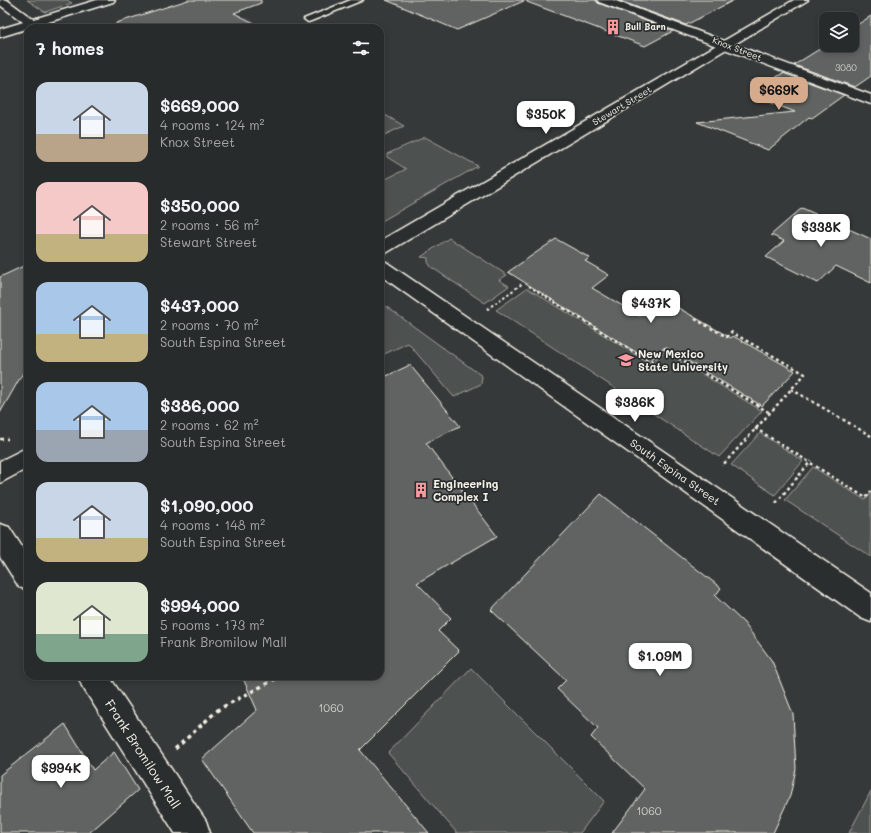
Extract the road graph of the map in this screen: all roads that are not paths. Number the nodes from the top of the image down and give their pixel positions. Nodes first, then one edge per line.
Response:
1 (0, 0) edge
2 (109, 0) edge
3 (359, 0) edge
4 (604, 0) edge
5 (802, 0) edge
6 (308, 19) dead end
7 (33, 24) edge
8 (42, 24) edge
9 (24, 28) edge
10 (0, 33) edge
11 (726, 45) junction
12 (871, 100) edge
13 (384, 247) edge
14 (384, 269) edge
15 (24, 458) edge
16 (0, 473) edge
17 (0, 535) edge
18 (24, 572) edge
19 (871, 609) edge
20 (95, 680) edge
21 (194, 833) edge

1 - 7 street
2 - 8 street
3 - 6 lane
4 - 11 street, Knox Street
5 - 11 street, Stewart Street
9 - 10 street
11 - 12 street, Knox Street
11 - 13 street, Stewart Street
14 - 19 street, South Espina Street
15 - 16 street
17 - 18 street
20 - 21 street, Frank Bromilow Mall

